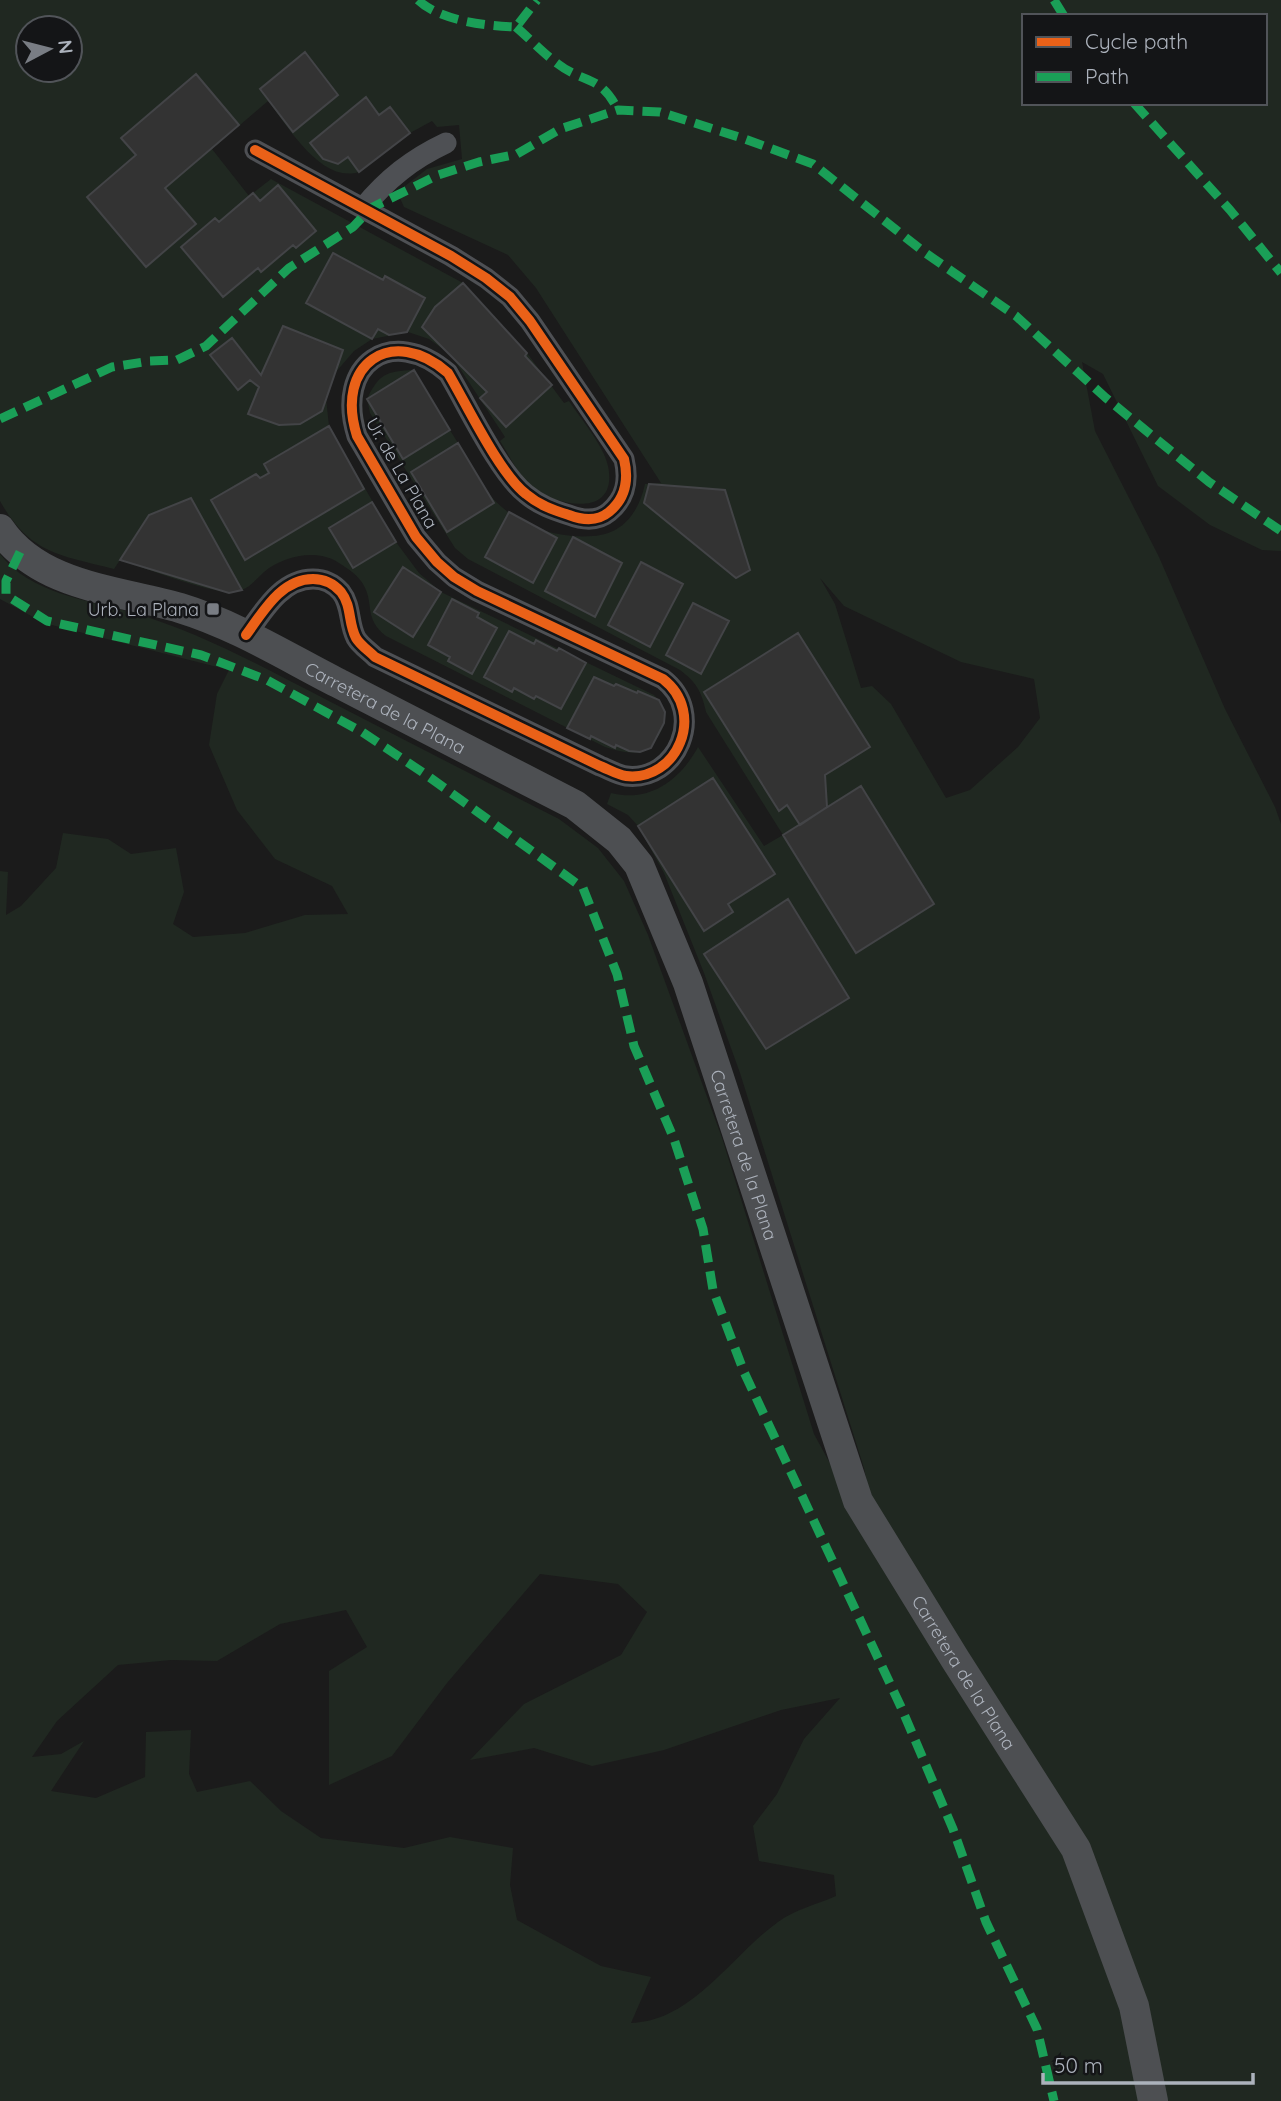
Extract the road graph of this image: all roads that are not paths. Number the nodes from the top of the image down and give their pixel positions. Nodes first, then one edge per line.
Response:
1 (446, 143) dead end
2 (255, 150) dead end
3 (363, 208) junction
4 (0, 529) edge
5 (246, 635) junction
6 (1153, 2101) edge

1 - 3 street
2 - 3 street, Ur. de La Plana
3 - 5 street, Ur. de La Plana
4 - 5 main road, Carretera de la Plana
5 - 6 main road, Carretera de la Plana

